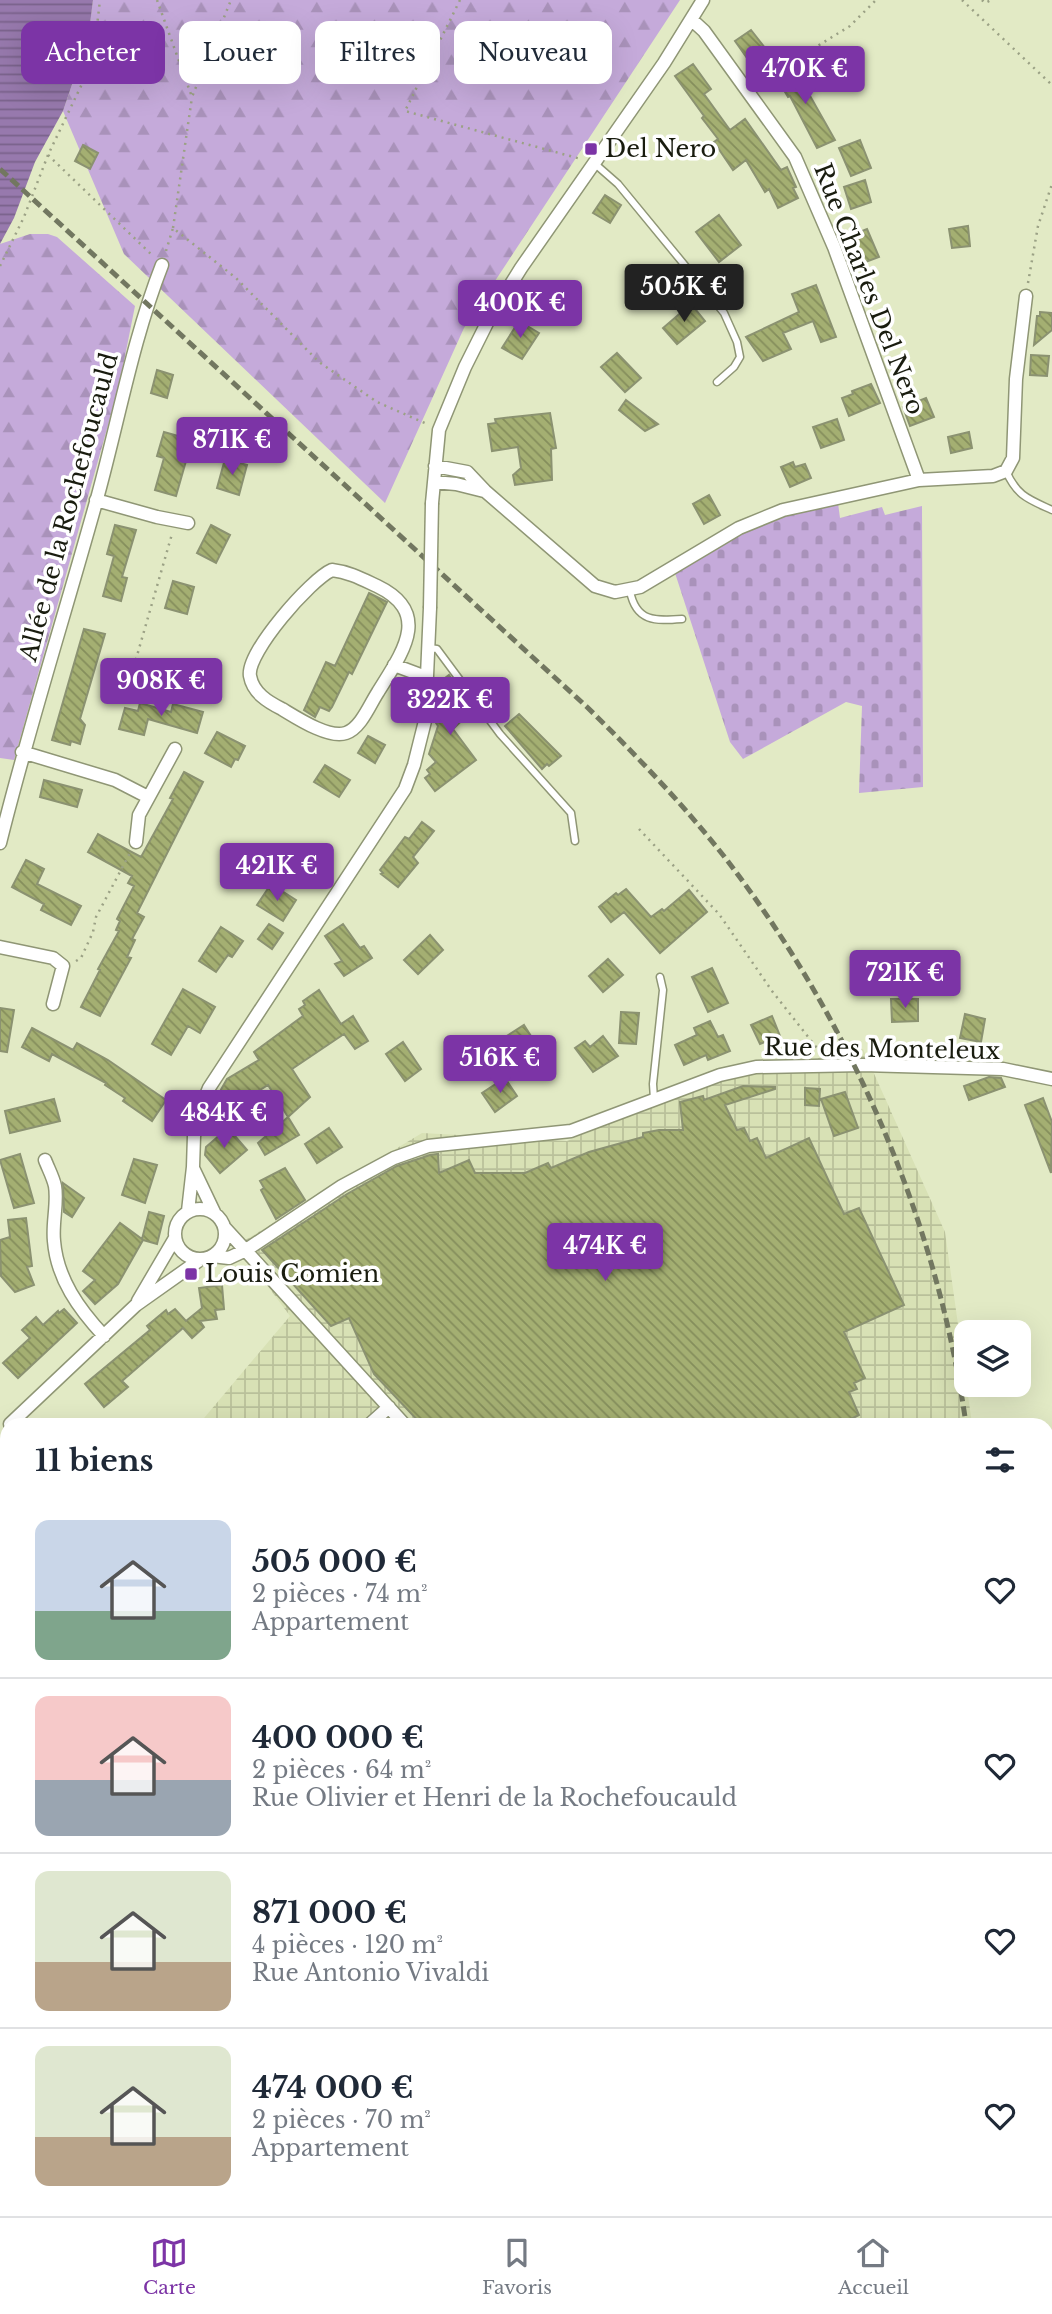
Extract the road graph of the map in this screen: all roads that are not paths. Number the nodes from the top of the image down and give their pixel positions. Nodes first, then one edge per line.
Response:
1 (703, 0) edge
2 (692, 20) junction
3 (594, 163) junction
4 (162, 265) road end
5 (1026, 296) road end
6 (717, 382) dead end
7 (435, 466) junction
8 (1006, 471) junction
9 (919, 480) junction
10 (434, 482) junction
11 (485, 491) junction
12 (96, 500) junction
13 (1052, 510) edge
14 (182, 521) road end
15 (630, 591) junction
16 (682, 619) dead end
17 (427, 647) junction
18 (394, 665) junction
19 (426, 677) junction
20 (176, 749) dead end
21 (23, 752) junction
22 (148, 797) junction
23 (575, 841) dead end
24 (136, 842) road end
25 (0, 843) edge
26 (0, 947) edge
27 (660, 977) dead end
28 (53, 1004) dead end
29 (1052, 1079) edge
30 (654, 1101) junction
31 (45, 1160) dead end
32 (193, 1167) junction
33 (188, 1211) junction
34 (214, 1212) junction
35 (225, 1228) junction
36 (175, 1238) junction
37 (247, 1250) junction
38 (207, 1257) junction
39 (136, 1305) junction
40 (104, 1336) junction
41 (389, 1407) junction
42 (17, 1418) edge
43 (377, 1418) edge
44 (399, 1418) edge

1 - 2 street
2 - 3 street
2 - 9 street, Rue Charles Del Nero
3 - 6 lane
3 - 7 street
4 - 12 street, Allée de la Rochefoucauld
5 - 8 street
7 - 10 street
7 - 11 street
8 - 9 street
8 - 13 lane
9 - 15 street
10 - 11 street
10 - 17 street, bridge
11 - 15 street
12 - 14 street
12 - 21 street, Allée de la Rochefoucauld
15 - 16 lane
17 - 19 street
17 - 23 lane
18 - 18 street
18 - 19 street
19 - 32 street
20 - 22 street
21 - 22 street
21 - 25 street, Allée de la Rochefoucauld
22 - 24 street
26 - 28 street
27 - 30 lane
29 - 30 street, Rue des Monteleux
30 - 37 street, Rue des Monteleux
31 - 40 street
32 - 33 street
32 - 34 street
33 - 34 street
33 - 36 street
34 - 35 street
35 - 37 street
35 - 38 street
36 - 38 street
36 - 39 street
37 - 38 street
37 - 41 street
38 - 39 street
39 - 40 street
40 - 42 street
41 - 43 street
41 - 44 street

